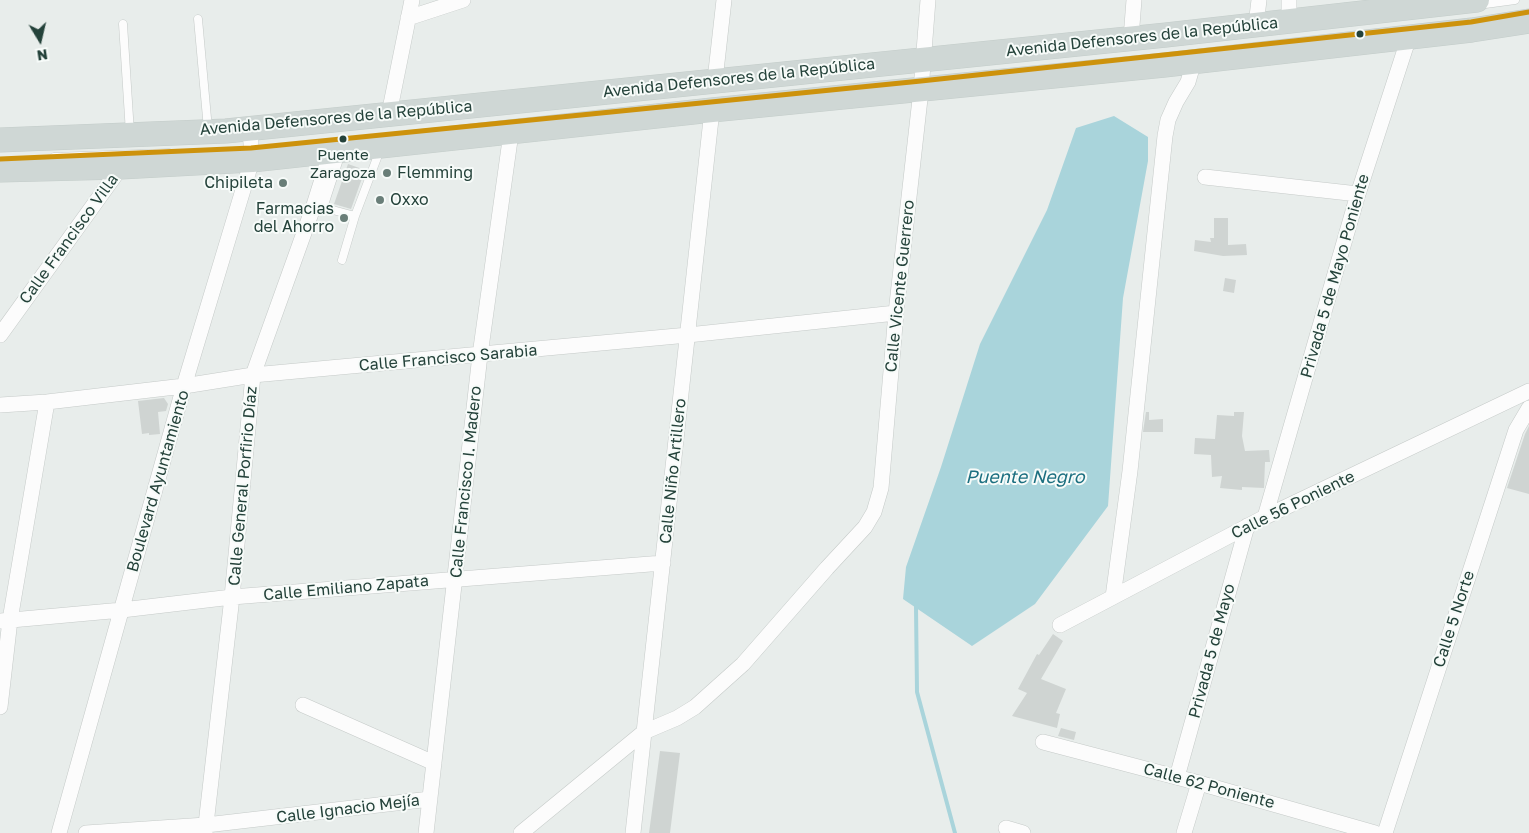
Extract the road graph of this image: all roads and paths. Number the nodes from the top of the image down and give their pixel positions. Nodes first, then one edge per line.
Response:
1 (412, 0) edge
2 (463, 0) edge
3 (724, 0) edge
4 (928, 0) edge
5 (1134, 0) edge
6 (1259, 0) edge
7 (1477, 0) edge
8 (1515, 0) edge
9 (1416, 4) edge
10 (1289, 11) edge
11 (1529, 12) edge
12 (408, 18) junction
13 (198, 19) dead end
14 (1529, 21) edge
15 (123, 24) dead end
16 (1256, 25) junction
17 (1410, 37) junction
18 (1131, 38) junction
19 (1012, 59) dead end
20 (1194, 61) junction
21 (922, 73) junction
22 (714, 80) junction
23 (712, 110) junction
24 (389, 114) junction
25 (208, 132) junction
26 (511, 133) junction
27 (130, 135) junction
28 (0, 140) edge
29 (251, 142) junction
30 (376, 153) junction
31 (338, 156) junction
32 (0, 159) edge
33 (121, 167) junction
34 (0, 170) edge
35 (1205, 177) dead end
36 (1358, 194) junction
37 (318, 207) junction
38 (355, 216) junction
39 (342, 260) dead end
40 (896, 313) junction
41 (0, 335) edge
42 (688, 335) junction
43 (480, 355) junction
44 (253, 375) junction
45 (184, 386) junction
46 (1529, 392) edge
47 (47, 402) junction
48 (0, 405) edge
49 (1529, 408) edge
50 (1265, 516) junction
51 (1247, 526) junction
52 (663, 563) junction
53 (455, 580) junction
54 (232, 597) junction
55 (1113, 597) junction
56 (122, 610) junction
57 (5, 620) edge
58 (1060, 625) dead end
59 (303, 705) dead end
60 (0, 707) edge
61 (644, 732) junction
62 (1043, 742) dead end
63 (434, 763) junction
64 (1177, 777) junction
65 (1199, 783) junction
66 (430, 799) junction
67 (1006, 828) dead end
68 (206, 829) edge
69 (59, 833) edge
70 (86, 833) edge
71 (426, 833) edge
72 (521, 833) edge
73 (633, 833) edge
74 (1024, 833) edge
75 (1184, 833) edge
76 (1375, 833) edge
77 (1385, 833) edge

1 - 12 street
2 - 12 street
3 - 22 street
4 - 21 street, Calle Vicente Guerrero
5 - 18 street
6 - 16 street
7 - 9 main road, Avenida Defensores de la República
8 - 19 lane
9 - 10 main road, Avenida Defensores de la República
10 - 16 main road, Avenida Defensores de la República
11 - 21 lane
12 - 24 street
13 - 25 lane
14 - 17 main road, Avenida Defensores de la República
15 - 27 lane
16 - 18 main road, Avenida Defensores de la República
17 - 20 main road, Avenida Defensores de la República
17 - 36 street, Privada 5 de Mayo Poniente
18 - 21 main road, Avenida Defensores de la República
20 - 21 main road, Avenida Defensores de la República
20 - 55 street
21 - 22 main road, Avenida Defensores de la República
21 - 23 main road, Avenida Defensores de la República
21 - 29 lane
21 - 40 street, Calle Vicente Guerrero
22 - 24 main road, Avenida Defensores de la República
23 - 26 main road, Avenida Defensores de la República
23 - 42 street, Calle Niño Artillero
24 - 29 main road, Avenida Defensores de la República
25 - 27 main road, Avenida Defensores de la República
25 - 29 main road, Avenida Defensores de la República
26 - 30 main road, Avenida Defensores de la República
26 - 43 street, Calle Francisco I. Madero
27 - 28 main road, Avenida Defensores de la República
29 - 31 main road, Avenida Defensores de la República
29 - 32 lane
29 - 33 main road, Avenida Defensores de la República
29 - 45 street, Boulevard Ayuntamiento
30 - 31 main road, Avenida Defensores de la República
30 - 38 lane
31 - 37 street, Calle General Porfirio Díaz
33 - 34 main road, Avenida Defensores de la República
33 - 41 street, Calle Francisco Villa
35 - 36 street
36 - 50 street, Privada 5 de Mayo Poniente
37 - 38 lane
37 - 44 street, Calle General Porfirio Díaz
38 - 39 lane
40 - 42 street, Calle Francisco Sarabia
40 - 61 street, Calle Vicente Guerrero
42 - 43 street, Calle Francisco Sarabia
42 - 52 street, Calle Niño Artillero
43 - 44 street, Calle Francisco Sarabia
43 - 53 street, Calle Francisco I. Madero
44 - 45 street, Calle Francisco Sarabia
44 - 54 street, Calle General Porfirio Díaz
45 - 47 street, Calle Francisco Sarabia
45 - 56 street, Boulevard Ayuntamiento
46 - 50 street, Calle 56 Poniente
47 - 48 street, Calle Francisco Sarabia
47 - 57 street
49 - 77 street, Calle 5 Norte
50 - 51 street, Calle 56 Poniente
51 - 55 street, Calle 56 Poniente
51 - 64 street, Privada 5 de Mayo
52 - 53 street, Calle Emiliano Zapata
52 - 61 street, Calle Niño Artillero
53 - 54 street, Calle Emiliano Zapata
53 - 63 street, Calle Francisco I. Madero
54 - 56 street, Calle Emiliano Zapata
54 - 68 street, Calle General Porfirio Díaz
55 - 58 street, Calle 56 Poniente
56 - 57 street, Calle Emiliano Zapata
56 - 69 street, Boulevard Ayuntamiento
57 - 60 street
59 - 63 street
61 - 72 street, Calle Vicente Guerrero
61 - 73 street, Calle Niño Artillero
62 - 64 street, Calle 62 Poniente
63 - 66 street, Calle Francisco I. Madero
64 - 65 street, Calle 62 Poniente
65 - 75 street
65 - 76 street, Calle 62 Poniente
66 - 68 street, Calle Ignacio Mejía
66 - 71 street, Calle Francisco I. Madero
67 - 74 street
68 - 70 street, Calle Ignacio Mejía

